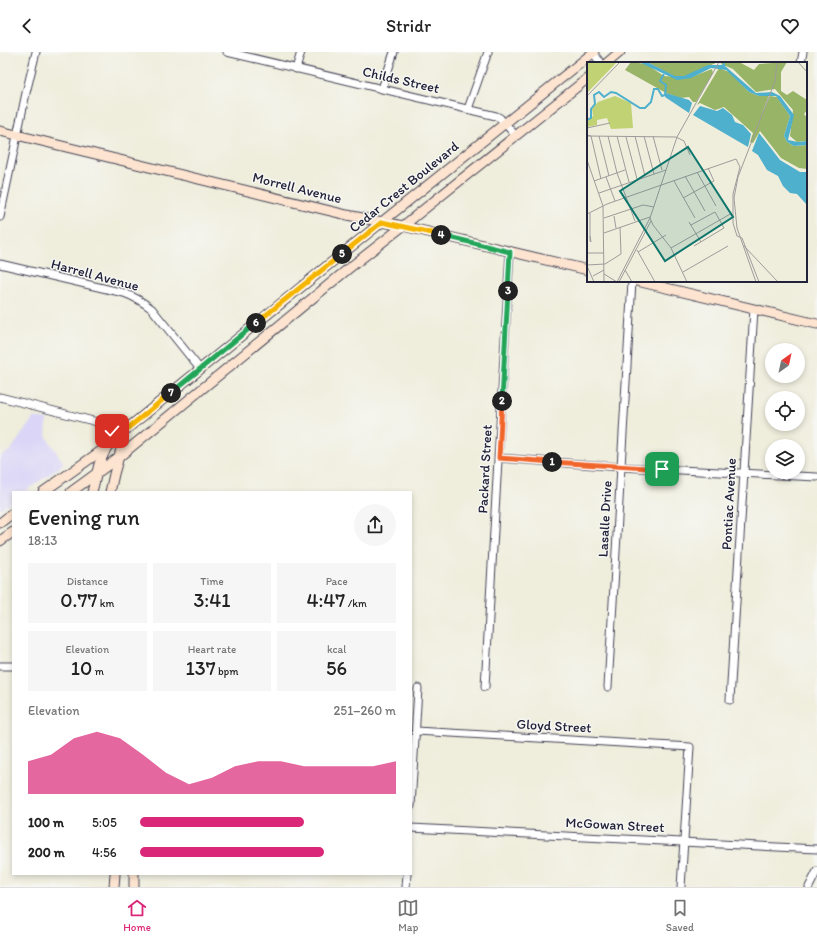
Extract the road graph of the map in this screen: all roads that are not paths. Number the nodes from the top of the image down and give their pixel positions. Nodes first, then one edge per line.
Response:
1 (36, 52) edge
2 (227, 52) edge
3 (301, 52) edge
4 (394, 52) edge
5 (488, 52) edge
6 (594, 52) edge
7 (620, 52) edge
8 (803, 52) edge
9 (600, 62) edge
10 (608, 62) edge
11 (801, 62) edge
12 (296, 69) junction
13 (587, 79) edge
14 (382, 89) junction
15 (468, 109) junction
16 (506, 123) junction
17 (0, 131) edge
18 (18, 135) junction
19 (516, 136) junction
20 (0, 217) edge
21 (382, 222) junction
22 (403, 226) junction
23 (510, 252) junction
24 (0, 264) edge
25 (587, 270) edge
26 (632, 282) edge
27 (641, 282) edge
28 (754, 309) junction
29 (817, 324) edge
30 (200, 369) junction
31 (210, 382) junction
32 (0, 397) edge
33 (117, 437) junction
34 (108, 446) junction
35 (119, 457) junction
36 (499, 458) junction
37 (621, 467) junction
38 (744, 473) junction
39 (96, 474) junction
40 (817, 477) edge
41 (44, 491) edge
42 (72, 491) edge
43 (92, 491) edge
44 (110, 491) edge
45 (12, 515) edge
46 (0, 523) edge
47 (12, 533) edge
48 (0, 539) edge
49 (0, 666) edge
50 (12, 666) edge
51 (485, 687) dead end
52 (418, 688) dead end
53 (608, 688) dead end
54 (730, 700) dead end
55 (416, 731) junction
56 (412, 791) edge
57 (412, 828) edge
58 (684, 842) junction
59 (817, 849) edge
60 (817, 871) edge
61 (115, 875) edge
62 (134, 875) edge
63 (407, 875) edge
64 (114, 887) edge
65 (134, 887) edge
66 (406, 887) edge
67 (681, 887) edge
68 (809, 887) edge

1 - 18 street
2 - 12 street, Childs Street
3 - 12 street
4 - 14 street
5 - 15 street
6 - 9 street
6 - 16 main road, Cedar Crest Boulevard
7 - 10 main road
8 - 11 street
12 - 14 street, Childs Street
13 - 19 main road, Cedar Crest Boulevard
14 - 15 street, Childs Street
15 - 16 street, Childs Street
16 - 19 street, Childs Street
16 - 21 main road, Cedar Crest Boulevard
17 - 18 main road, Morrell Avenue
18 - 20 street
18 - 21 main road, Morrell Avenue
19 - 22 main road, Cedar Crest Boulevard
21 - 22 main road, Morrell Avenue
21 - 30 main road, Cedar Crest Boulevard
22 - 23 main road, Morrell Avenue
22 - 31 main road, Cedar Crest Boulevard
23 - 25 main road, Morrell Avenue
23 - 36 street, Packard Street
24 - 30 street, Harrell Avenue
26 - 37 street, Lasalle Drive
27 - 28 main road
28 - 29 main road
28 - 38 street, Pontiac Avenue
30 - 31 main road
30 - 33 main road, Cedar Crest Boulevard
31 - 35 main road, Cedar Crest Boulevard
32 - 33 street
33 - 34 main road, Cedar Crest Boulevard
33 - 35 main road
34 - 39 main road
34 - 41 main road, Cedar Crest Boulevard
35 - 39 main road, Cedar Crest Boulevard
35 - 44 main road
36 - 37 street
36 - 51 street, Packard Street
37 - 38 street
37 - 53 street, Lasalle Drive
38 - 40 street
38 - 54 street, Pontiac Avenue
39 - 42 main road, Cedar Crest Boulevard
39 - 43 main road
45 - 46 main road
47 - 48 main road
49 - 50 street
52 - 55 street
55 - 56 street
55 - 58 street, Gloyd Street
57 - 58 street, McGowan Street
58 - 59 street, McGowan Street
58 - 67 street
60 - 68 street
61 - 64 main road
62 - 65 main road
63 - 66 street

